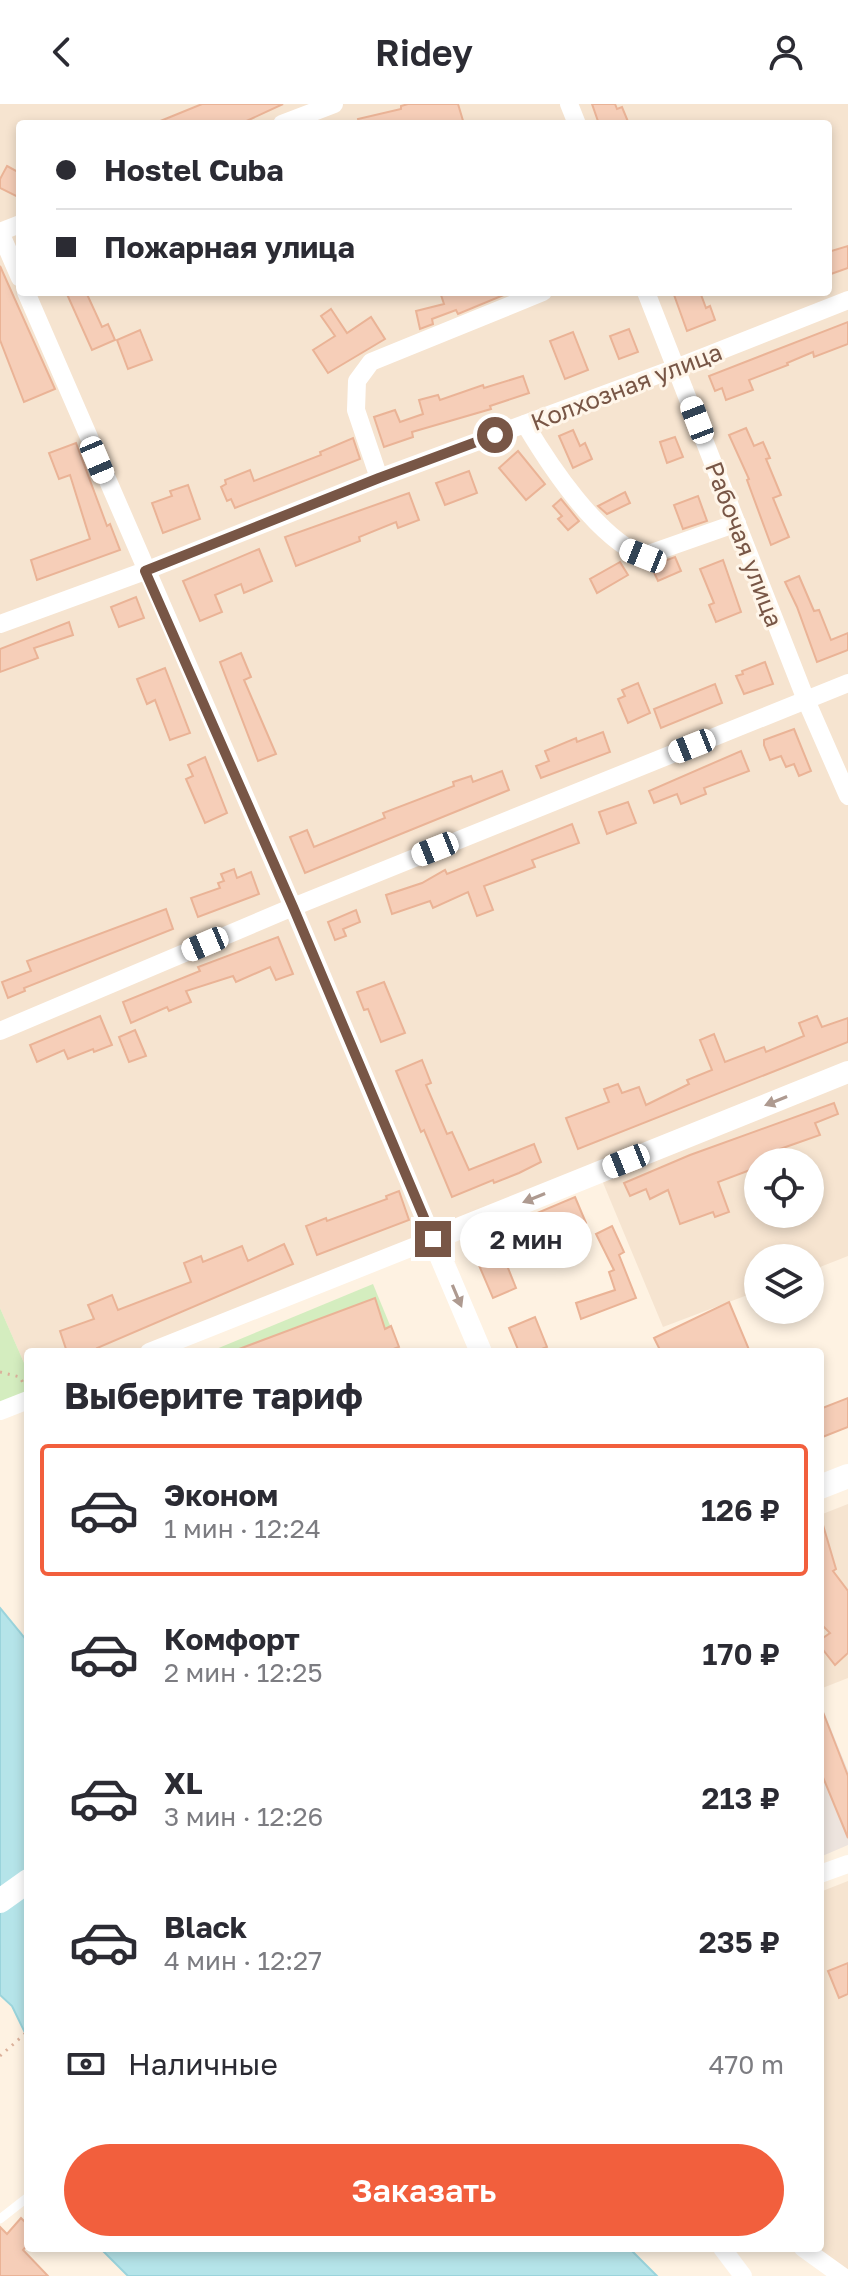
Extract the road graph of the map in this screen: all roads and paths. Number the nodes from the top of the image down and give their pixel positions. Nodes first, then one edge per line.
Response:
1 (334, 104) edge
2 (292, 120) edge
3 (0, 232) edge
4 (16, 269) edge
5 (28, 296) edge
6 (533, 296) edge
7 (648, 296) edge
8 (848, 300) edge
9 (676, 368) junction
10 (525, 424) junction
11 (379, 478) junction
12 (737, 523) junction
13 (145, 571) junction
14 (0, 624) edge
15 (848, 683) edge
16 (806, 700) junction
17 (848, 796) edge
18 (293, 907) junction
19 (0, 1031) edge
20 (848, 1072) edge
21 (433, 1239) junction
22 (159, 1348) edge
23 (479, 1348) edge
24 (0, 1372) edge
25 (24, 1388) edge
26 (24, 1394) edge
27 (0, 1411) edge
28 (848, 1476) edge
29 (824, 1485) edge
30 (848, 1864) edge
31 (824, 1873) edge
32 (24, 1884) edge
33 (0, 1901) edge
34 (24, 2035) edge
35 (0, 2056) edge
36 (24, 2200) edge
37 (0, 2219) edge
38 (725, 2252) edge
39 (809, 2252) edge
40 (743, 2276) edge
41 (842, 2276) edge

1 - 2 street
3 - 4 street
5 - 13 street
6 - 11 street
7 - 9 street, Рабочая улица
8 - 9 street, Колхозная улица
9 - 10 street, Колхозная улица
9 - 12 street, Рабочая улица
10 - 11 street, Колхозная улица
10 - 12 street
11 - 13 street, Колхозная улица
12 - 16 street, Рабочая улица
13 - 14 street, Колхозная улица
13 - 18 street
15 - 16 street
16 - 17 street, Рабочая улица
16 - 18 street
18 - 19 street
18 - 21 street
20 -> 21 street
21 - 22 street
21 -> 23 street
24 - 25 path
26 - 27 street
28 - 29 main road
30 - 31 street
32 - 33 main road
34 - 35 path
36 - 37 lane
38 - 40 street
39 - 41 street

